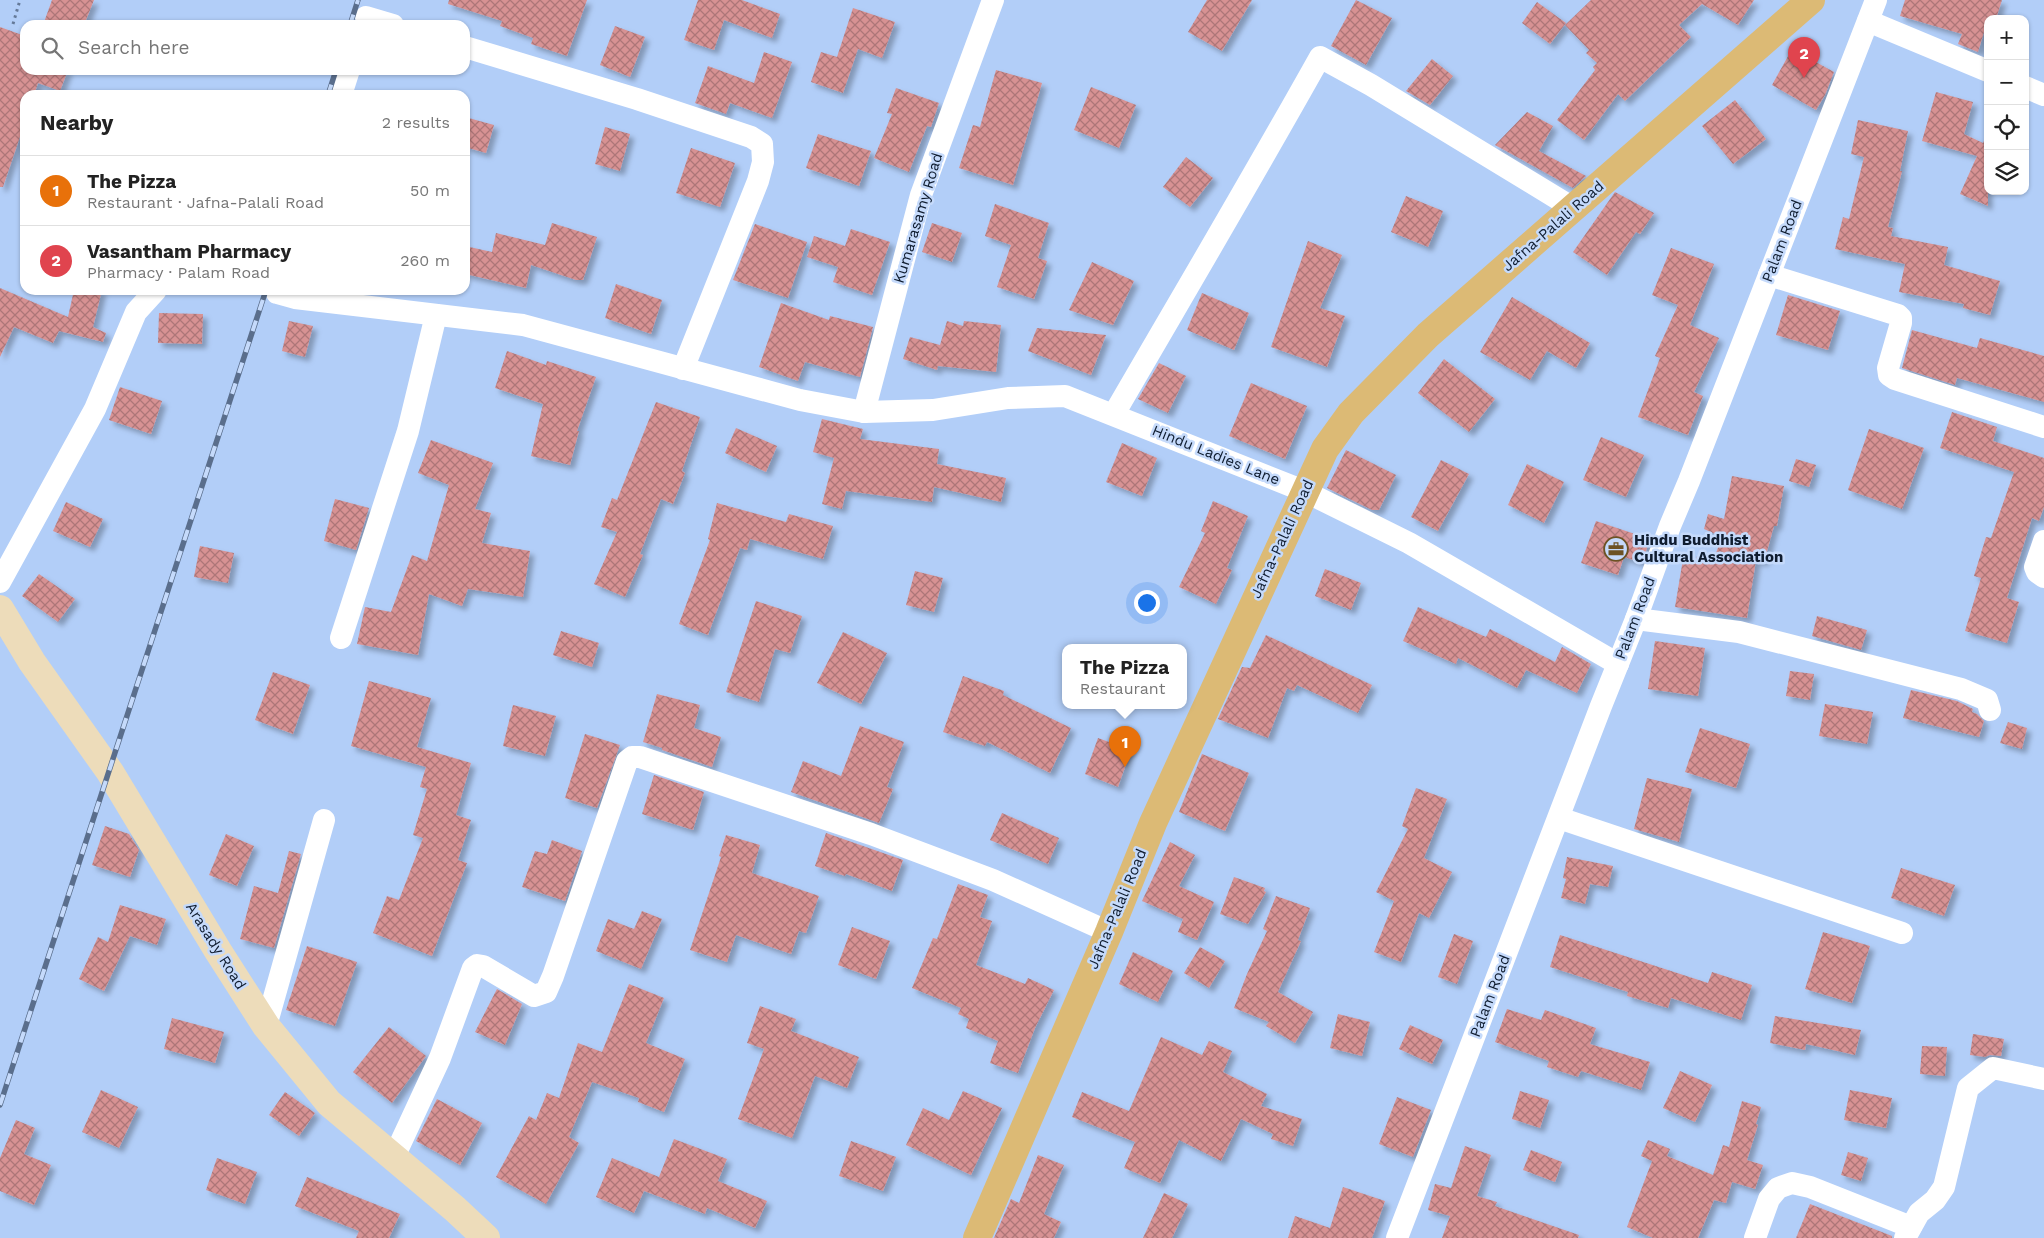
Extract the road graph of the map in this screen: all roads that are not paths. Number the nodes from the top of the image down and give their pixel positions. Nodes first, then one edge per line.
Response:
1 (993, 0) edge
2 (1811, 0) edge
3 (1876, 0) edge
4 (367, 14) edge
5 (381, 20) edge
6 (1868, 21) junction
7 (470, 49) edge
8 (1984, 68) edge
9 (347, 75) edge
10 (2029, 89) edge
11 (343, 90) edge
12 (2044, 95) edge
13 (1573, 208) junction
14 (1769, 275) junction
15 (151, 295) edge
16 (287, 295) edge
17 (436, 315) junction
18 (683, 369) junction
19 (864, 412) junction
20 (1114, 414) junction
21 (2044, 427) edge
22 (1304, 491) junction
23 (2044, 541) edge
24 (2044, 577) edge
25 (0, 582) edge
26 (0, 609) edge
27 (1636, 619) junction
28 (341, 638) dead end
29 (1618, 664) junction
30 (1990, 710) dead end
31 (1559, 818) junction
32 (324, 820) dead end
33 (1109, 932) junction
34 (1902, 933) dead end
35 (266, 1026) junction
36 (2044, 1079) edge
37 (394, 1157) junction
38 (1908, 1232) edge
39 (486, 1238) edge
40 (977, 1238) edge
41 (1397, 1238) edge
42 (1755, 1238) edge

1 - 19 street, Kumarasamy Road
2 - 13 main road, Jafna-Palali Road
3 - 6 street, Palam Road
4 - 5 street
6 - 8 street
6 - 14 street, Palam Road
7 - 18 street
9 - 11 street
10 - 12 street
13 - 20 street
13 - 22 main road, Jafna-Palali Road
14 - 21 street
14 - 27 street, Palam Road
15 - 25 street
16 - 17 street, Hindu Ladies Lane
17 - 18 street, Hindu Ladies Lane
17 - 28 street
18 - 19 street, Hindu Ladies Lane
19 - 20 street, Hindu Ladies Lane
20 - 22 street, Hindu Ladies Lane
22 - 29 street, Hindu Ladies Lane
22 - 33 main road, Jafna-Palali Road
23 - 24 street
26 - 35 main road, Arasady Road
27 - 29 street, Palam Road
27 - 30 street
29 - 31 street, Palam Road
31 - 34 street
31 - 41 street, Palam Road
32 - 35 street
33 - 37 street
33 - 40 main road, Jafna-Palali Road
35 - 37 main road, Arasady Road
36 - 38 street
37 - 39 main road, Arasady Road
38 - 42 street

